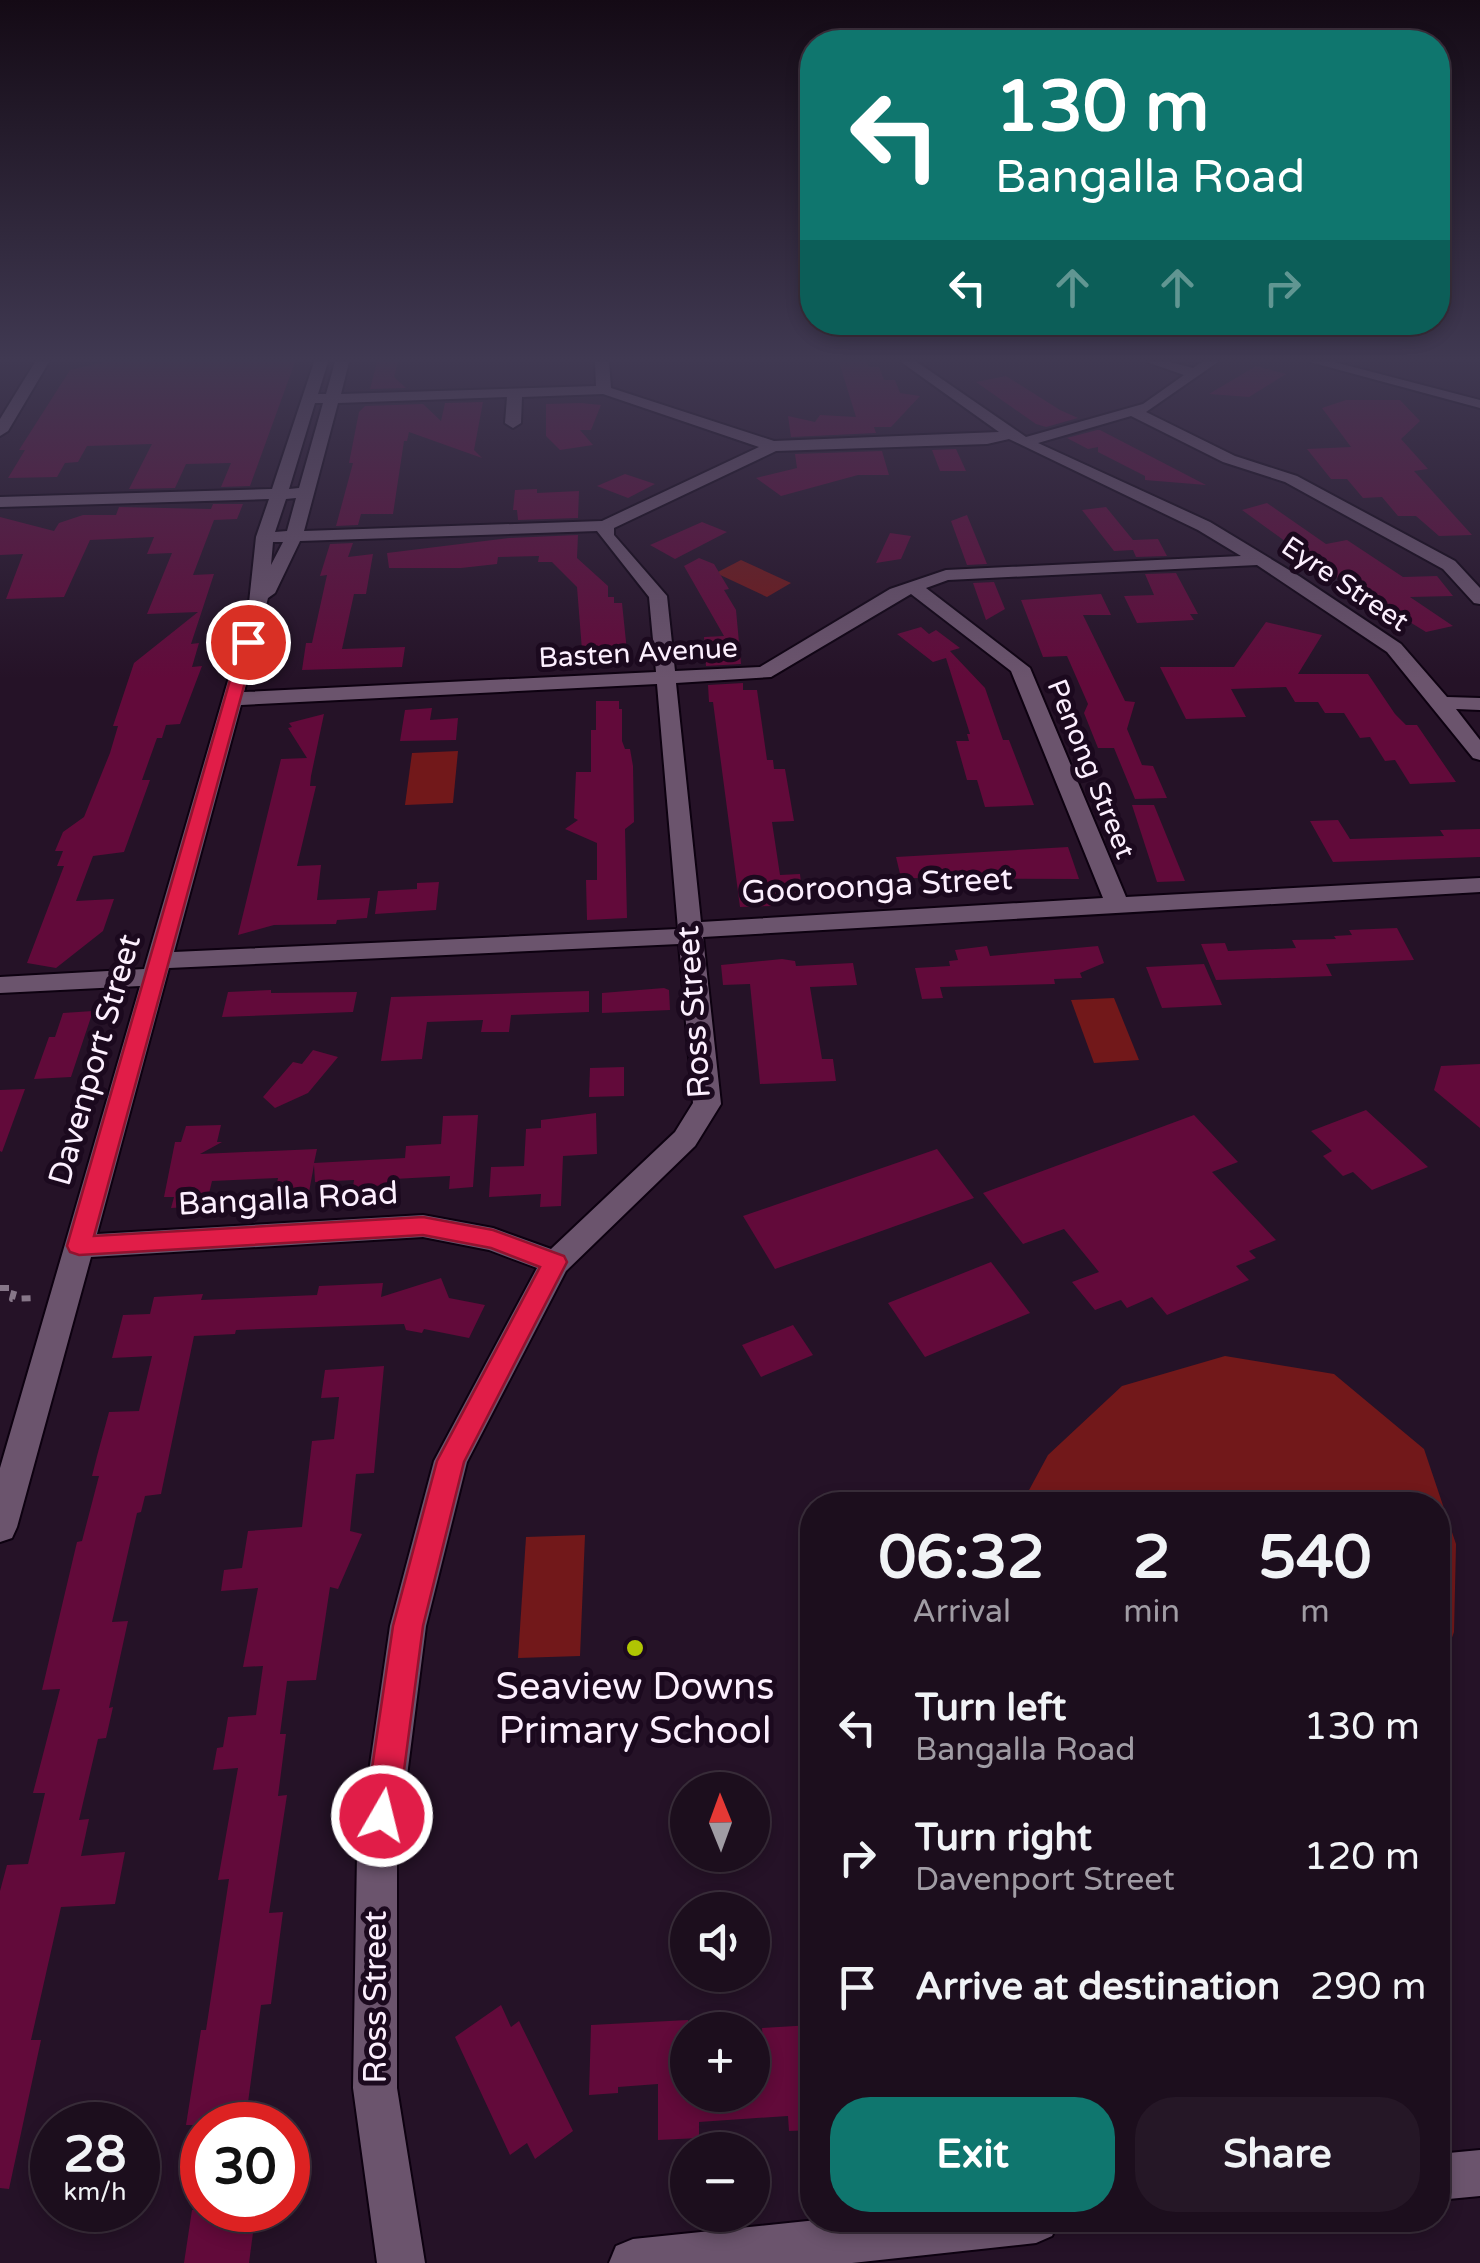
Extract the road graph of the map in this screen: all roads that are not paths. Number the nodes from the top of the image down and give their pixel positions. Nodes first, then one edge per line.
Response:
1 (288, 468) edge
2 (313, 468) edge
3 (727, 468) edge
4 (1081, 468) edge
5 (1257, 468) edge
6 (306, 492) junction
7 (280, 494) junction
8 (0, 502) edge
9 (606, 526) junction
10 (294, 536) junction
11 (265, 537) junction
12 (1260, 560) junction
13 (912, 586) junction
14 (1480, 599) edge
15 (256, 612) junction
16 (666, 680) junction
17 (233, 700) junction
18 (1441, 704) junction
19 (1480, 704) edge
20 (1480, 754) edge
21 (1480, 885) edge
22 (1118, 906) junction
23 (690, 934) junction
24 (156, 969) junction
25 (0, 985) edge
26 (79, 1246) junction
27 (555, 1262) junction
28 (0, 1527) edge
29 (1480, 2172) edge
30 (1450, 2176) edge
31 (924, 2232) edge
32 (402, 2263) edge
33 (633, 2263) edge

1 - 7 street
2 - 6 street
3 - 9 street
4 - 12 street, Eyre Street
5 - 14 street
6 - 7 street
6 - 10 street
7 - 8 street
7 - 11 street
9 - 10 street
9 - 16 street, Ross Street
10 - 11 street
10 - 15 street
11 - 15 street
12 - 13 street, Basten Avenue
12 - 18 street, Eyre Street
13 - 16 street, Basten Avenue
13 - 22 street, Penong Street
15 - 17 street, Davenport Street
16 - 17 street, Basten Avenue
16 - 23 street, Ross Street
17 - 24 street, Davenport Street
18 - 19 street
18 - 20 street, Eyre Street
21 - 22 street, Gooroonga Street
22 - 23 street, Gooroonga Street
23 - 24 street, Gooroonga Street
23 - 27 street, Ross Street
24 - 25 street, Gooroonga Street
24 - 26 street, Davenport Street
26 - 27 street, Bangalla Road
26 - 28 street, Davenport Street
27 - 32 street, Ross Street
29 - 30 street
31 - 33 street

